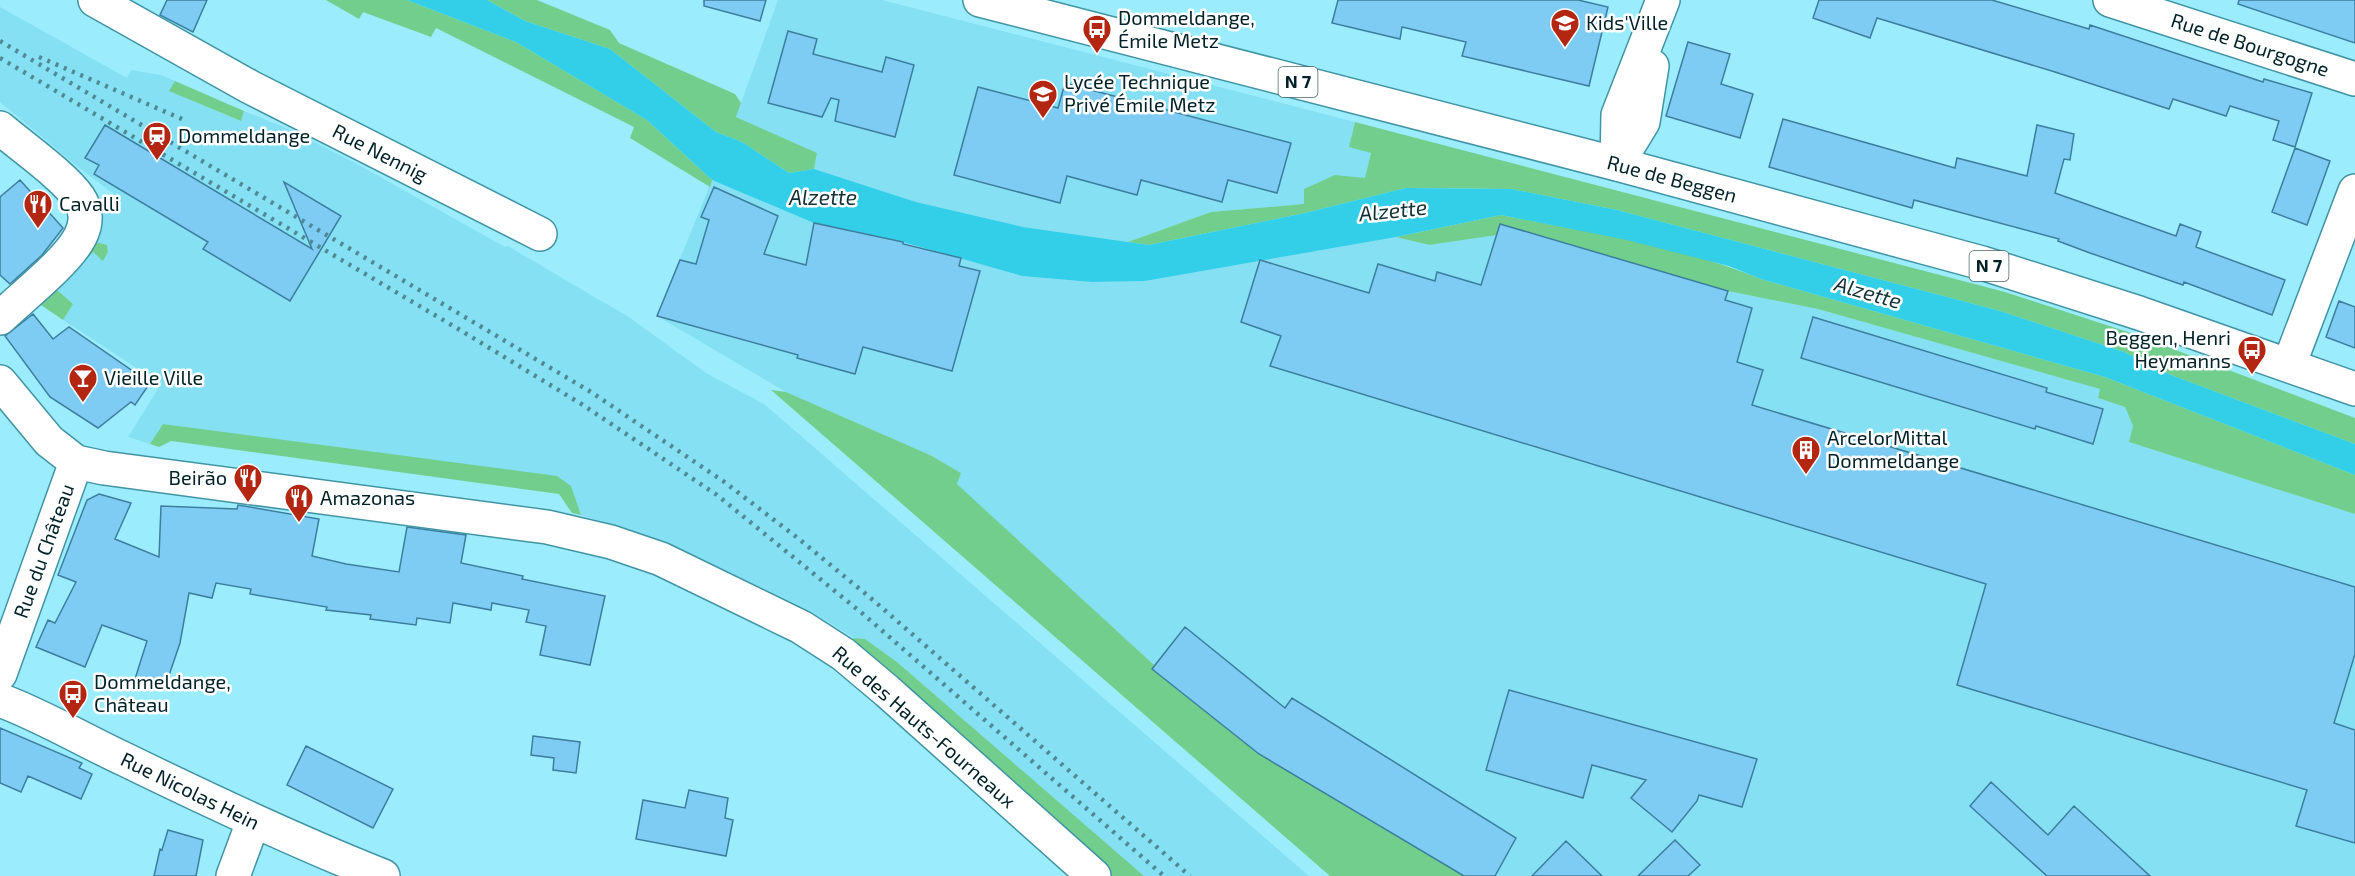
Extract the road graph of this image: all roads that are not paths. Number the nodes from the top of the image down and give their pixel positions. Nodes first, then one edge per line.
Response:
1 (95, 0) edge
2 (980, 0) edge
3 (1664, 0) edge
4 (2110, 0) edge
5 (2355, 79) edge
6 (0, 128) edge
7 (1617, 164) junction
8 (2355, 190) edge
9 (540, 234) dead end
10 (0, 318) edge
11 (2289, 365) junction
12 (0, 382) edge
13 (2355, 388) edge
14 (11, 412) edge
15 (76, 462) junction
16 (0, 674) edge
17 (0, 700) edge
18 (253, 822) junction
19 (233, 876) edge
20 (383, 876) edge
21 (1094, 876) edge

1 - 9 street, Rue Nennig
2 - 7 street, Rue de Beggen / N 7
3 - 7 street
4 - 5 street, Rue de Bourgogne
6 - 10 street
7 - 11 street, Rue de Beggen / N 7
8 - 11 street
11 - 13 street, Rue de Beggen / N 7
12 - 14 street, Rue des Hauts-Fourneaux
14 - 15 street, Rue des Hauts-Fourneaux
15 - 16 street, Rue du Château
15 - 21 street, Rue des Hauts-Fourneaux
17 - 18 street, Rue Nicolas Hein
18 - 19 street
18 - 20 street, Rue Nicolas Hein

